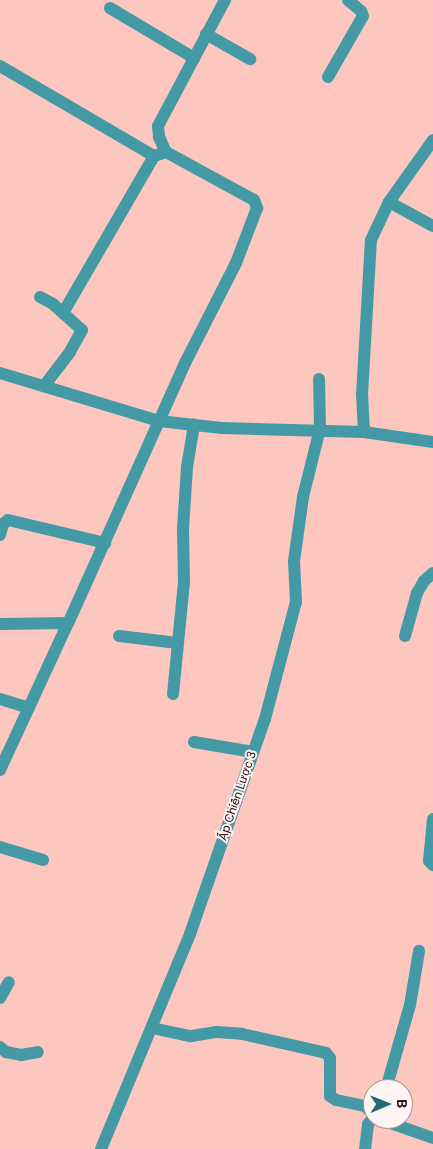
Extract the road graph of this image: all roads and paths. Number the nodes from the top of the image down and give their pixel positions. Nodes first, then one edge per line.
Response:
1 (225, 0) edge
2 (348, 0) edge
3 (110, 8) dead end
4 (206, 34) junction
5 (194, 58) junction
6 (250, 59) dead end
7 (0, 66) edge
8 (328, 77) dead end
9 (433, 140) edge
10 (160, 154) junction
11 (389, 202) junction
12 (433, 226) edge
13 (40, 297) dead end
14 (63, 313) junction
15 (0, 373) edge
16 (319, 380) dead end
17 (44, 386) junction
18 (160, 421) junction
19 (194, 425) junction
20 (320, 429) junction
21 (364, 432) junction
22 (433, 442) edge
23 (0, 535) edge
24 (104, 543) junction
25 (433, 573) edge
26 (68, 622) junction
27 (0, 624) edge
28 (119, 636) dead end
29 (405, 636) dead end
30 (178, 643) junction
31 (173, 694) dead end
32 (0, 699) edge
33 (29, 708) junction
34 (194, 742) dead end
35 (247, 751) junction
36 (0, 770) edge
37 (433, 819) edge
38 (0, 847) edge
39 (43, 860) dead end
40 (433, 865) edge
41 (419, 951) dead end
42 (9, 982) dead end
43 (0, 998) edge
44 (152, 1028) junction
45 (0, 1047) edge
46 (38, 1052) dead end
47 (389, 1079) edge
48 (363, 1106) edge
49 (367, 1129) edge
50 (409, 1129) edge
51 (433, 1138) edge
52 (101, 1149) edge
53 (365, 1149) edge

1 - 4 street
2 - 8 street
3 - 5 street
4 - 5 street
4 - 6 street
5 - 10 street
7 - 10 street
9 - 11 street
10 - 14 street
10 - 18 street
11 - 12 street
11 - 21 street
13 - 14 street
14 - 17 street
15 - 17 street
16 - 20 street, Ấp Chiến Lược 3
17 - 18 street
18 - 19 street
18 - 24 street
19 - 20 street
19 - 30 street
20 - 21 street
20 - 35 street, Ấp Chiến Lược 3
21 - 22 street
23 - 24 street
24 - 26 street
25 - 29 street
26 - 27 street
26 - 33 street
28 - 30 street
30 - 31 street
32 - 33 street
33 - 36 street
34 - 35 street
35 - 44 street, Ấp Chiến Lược 3
37 - 40 street
38 - 39 street
41 - 47 street
42 - 43 street
44 - 48 street
44 - 52 street, Ấp Chiến Lược 3
45 - 46 street
49 - 53 street
50 - 51 street

